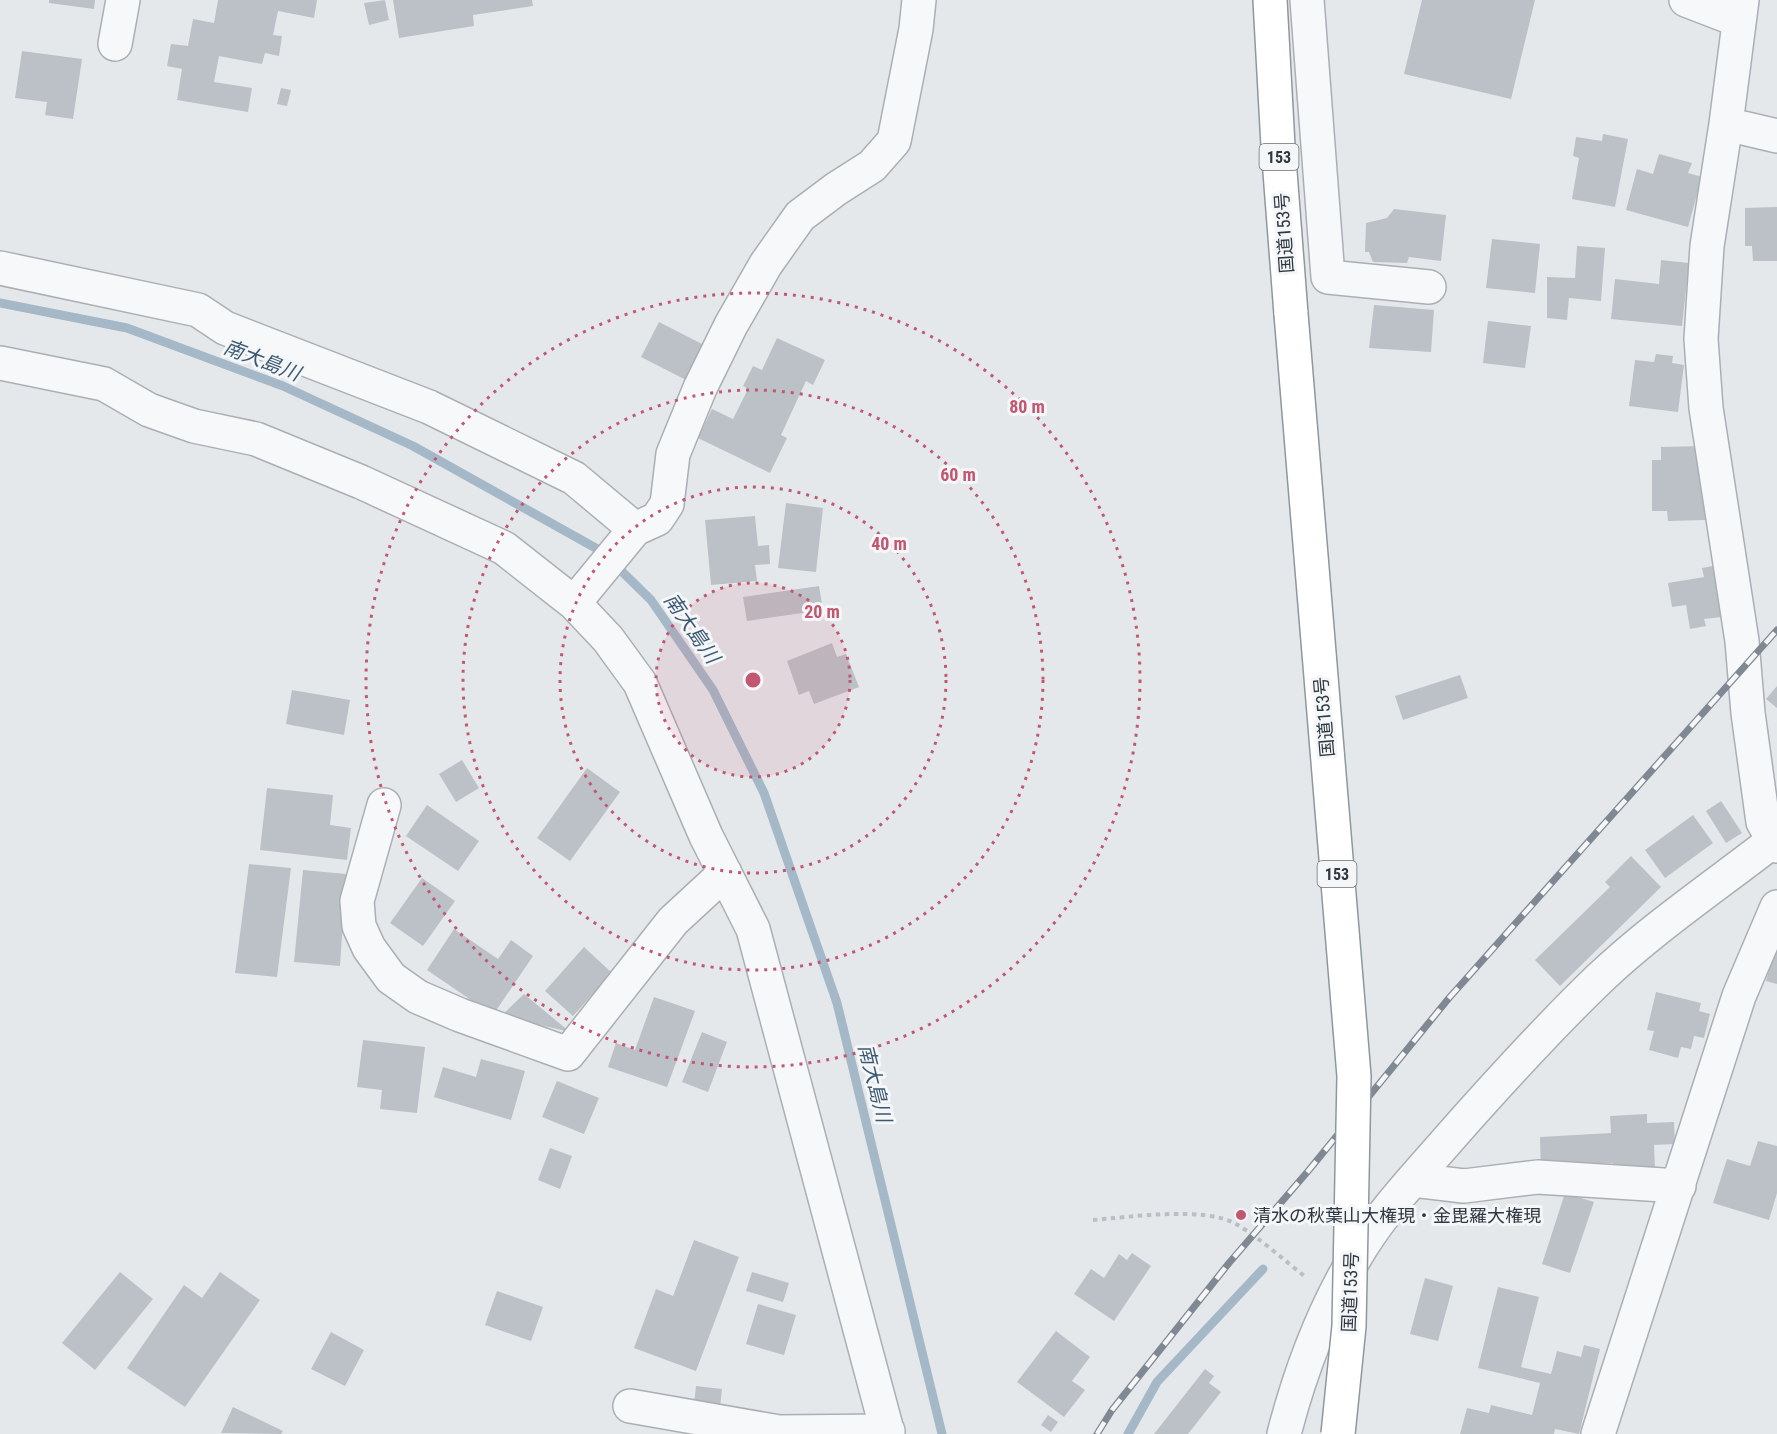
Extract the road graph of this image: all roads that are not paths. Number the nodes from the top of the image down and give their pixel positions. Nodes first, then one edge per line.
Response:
1 (123, 0) edge
2 (919, 0) edge
3 (1270, 0) edge
4 (1307, 0) edge
5 (1686, 0) edge
6 (1740, 10) edge
7 (115, 44) dead end
8 (1726, 124) junction
9 (1777, 136) edge
10 (0, 268) edge
11 (1429, 287) dead end
12 (0, 363) edge
13 (627, 539) junction
14 (579, 596) junction
15 (384, 805) dead end
16 (1776, 841) edge
17 (725, 873) junction
18 (1777, 907) edge
19 (1413, 1180) junction
20 (1679, 1186) junction
21 (630, 1406) dead end
22 (888, 1433) edge
23 (1284, 1434) edge
24 (1338, 1434) edge
25 (1598, 1434) edge

1 - 7 street
2 - 13 street
3 - 24 highway, 国道153号 / 153, bridge
4 - 11 street
5 - 6 street
6 - 8 street
8 - 9 street
8 - 16 street
10 - 13 street
12 - 14 street
13 - 14 street
14 - 17 street
15 - 17 street
16 - 19 street
17 - 22 street
18 - 20 street
19 - 20 street
19 - 23 street
20 - 25 street
21 - 22 street

